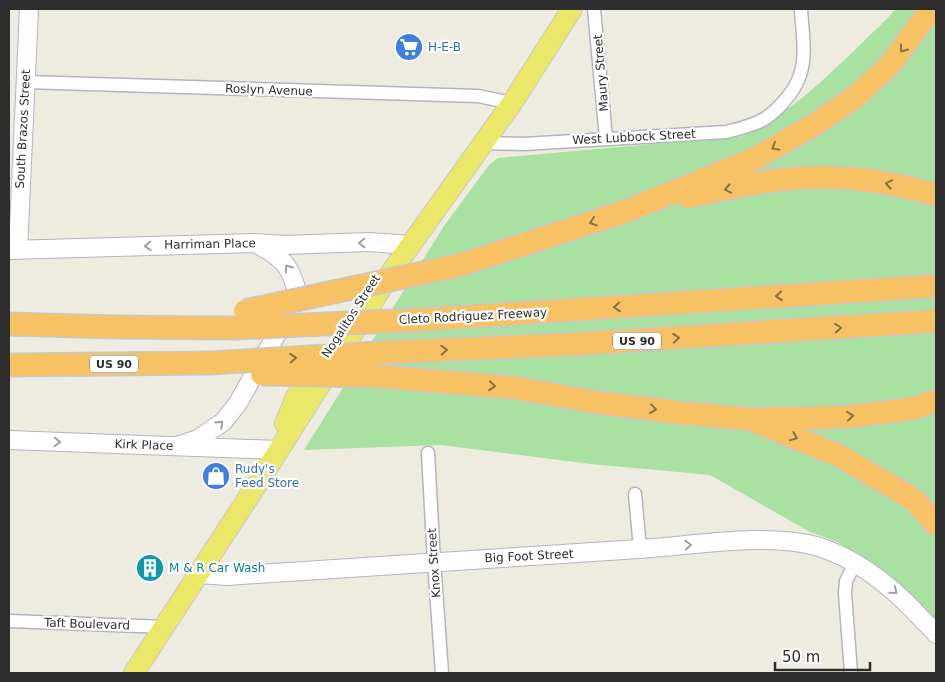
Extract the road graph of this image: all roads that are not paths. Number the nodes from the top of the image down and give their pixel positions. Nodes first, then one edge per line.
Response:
1 (29, 9) edge
2 (572, 9) edge
3 (594, 9) edge
4 (801, 9) edge
5 (931, 9) edge
6 (26, 82) junction
7 (512, 103) junction
8 (606, 138) junction
9 (484, 144) junction
10 (936, 195) edge
11 (624, 212) junction
12 (255, 243) junction
13 (404, 245) junction
14 (13, 250) edge
15 (936, 286) edge
16 (240, 319) junction
17 (936, 321) edge
18 (9, 324) edge
19 (14, 365) edge
20 (205, 368) junction
21 (936, 401) edge
22 (748, 419) junction
23 (9, 440) edge
24 (178, 446) junction
25 (279, 450) junction
26 (428, 453) dead end
27 (635, 494) dead end
28 (936, 524) edge
29 (640, 549) junction
30 (434, 562) junction
31 (854, 563) junction
32 (200, 574) junction
33 (9, 621) edge
34 (164, 627) junction
35 (936, 634) edge
36 (134, 673) edge
37 (442, 673) edge
38 (850, 673) edge

1 - 6 main road, South Brazos Street
2 - 7 main road, Nogalitos Street
3 - 8 street, Maury Street
4 - 8 street, West Lubbock Street
5 -> 11 highway
6 - 7 street, Roslyn Avenue
6 - 14 main road, South Brazos Street
7 - 9 main road, Nogalitos Street
8 - 9 street, West Lubbock Street
9 - 13 main road, Nogalitos Street
10 -> 11 highway
11 -> 16 highway, bridge
13 -> 12 main road, Harriman Place
12 -> 14 main road, Harriman Place
24 -> 12 main road
13 - 25 main road, Nogalitos Street
15 -> 16 highway, Cleto Rodriguez Freeway, bridge
16 - 18 highway
20 -> 17 highway, US 90, bridge
19 - 20 highway
20 -> 22 highway, bridge
22 -> 21 highway
22 -> 28 highway
23 -> 24 main road, Kirk Place
24 - 25 main road, Kirk Place
25 - 32 main road, Nogalitos Street
26 - 30 street, Knox Street
27 - 29 street
29 - 30 main road, Big Foot Street
29 -> 31 main road, Big Foot Street
30 - 32 main road, Big Foot Street
30 - 37 street, Knox Street
31 -> 35 main road, Big Foot Street
31 - 38 street
32 - 34 main road, Nogalitos Street
33 - 34 street, Taft Boulevard
34 - 36 main road, Nogalitos Street

